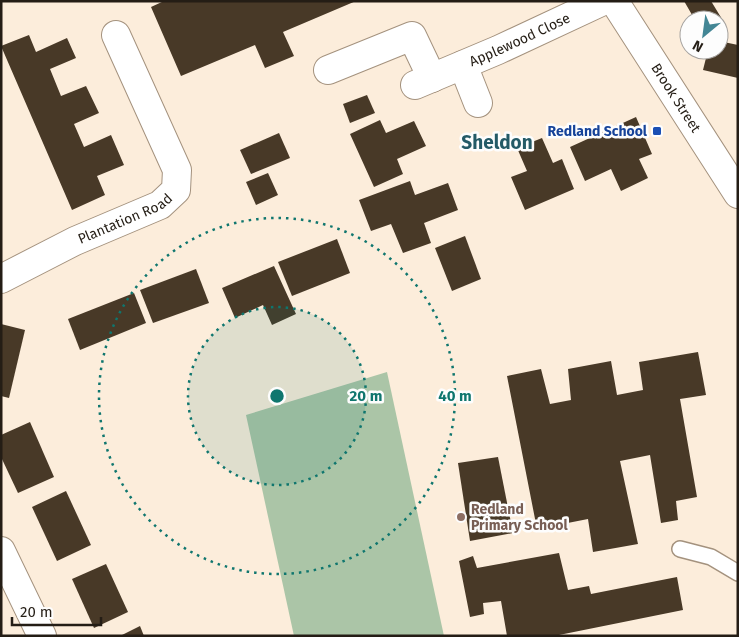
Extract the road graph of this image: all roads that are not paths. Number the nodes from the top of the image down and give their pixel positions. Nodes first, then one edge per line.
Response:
1 (603, 1) edge
2 (614, 1) edge
3 (116, 35) dead end
4 (463, 65) junction
5 (328, 70) dead end
6 (478, 103) dead end
7 (736, 189) edge
8 (1, 279) edge
9 (680, 549) dead end
10 (1, 551) edge
11 (738, 573) edge
12 (42, 636) edge

1 - 4 street, Applewood Close
2 - 7 street, Brook Street
3 - 8 street, Plantation Road
4 - 5 street, Applewood Close
4 - 6 street, Applewood Close
9 - 11 lane
10 - 12 street

